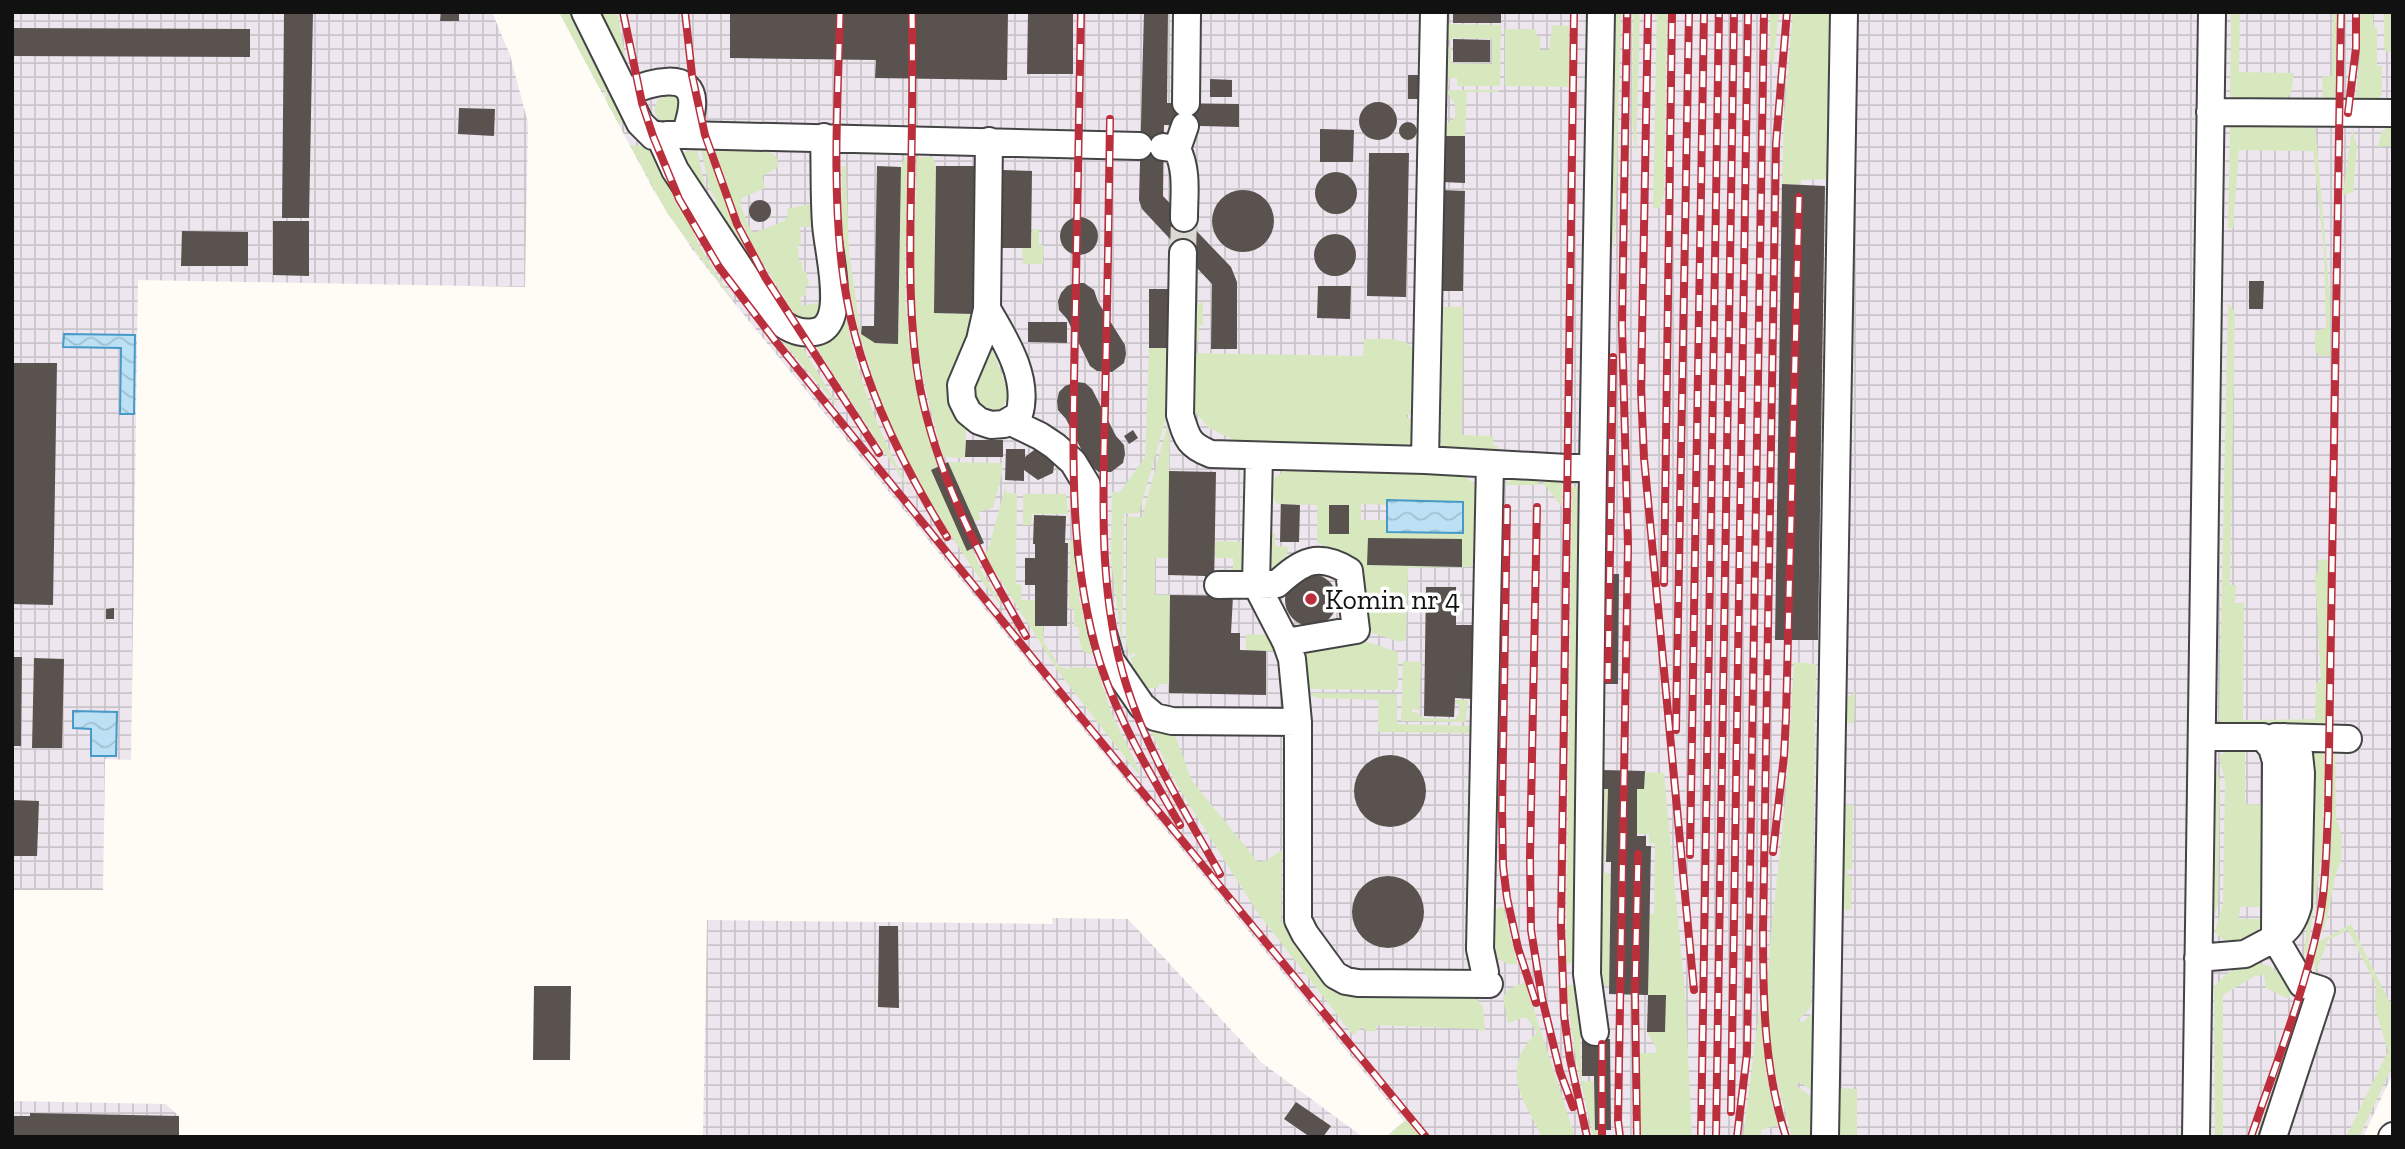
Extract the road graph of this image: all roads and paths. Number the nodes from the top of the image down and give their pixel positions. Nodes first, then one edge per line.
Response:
1 (585, 12) edge
2 (1187, 12) edge
3 (1434, 12) edge
4 (1601, 12) edge
5 (1844, 12) edge
6 (2212, 12) edge
7 (626, 93) junction
8 (2210, 112) junction
9 (2393, 113) edge
10 (1170, 134) junction
11 (672, 135) junction
12 (824, 137) junction
13 (989, 141) junction
14 (1184, 218) tunnel mouth
15 (1183, 253) tunnel mouth
16 (987, 309) junction
17 (1009, 421) junction
18 (1259, 456) junction
19 (1425, 460) junction
20 (1490, 464) junction
21 (1592, 468) junction
22 (1256, 583) junction
23 (1219, 585) dead end
24 (1286, 642) junction
25 (1298, 722) junction
26 (2202, 737) junction
27 (2274, 737) junction
28 (2348, 739) dead end
29 (2275, 938) junction
30 (2197, 958) junction
31 (1595, 1032) dead end
32 (1825, 1137) edge
33 (2196, 1137) edge
34 (2273, 1137) edge

1 - 7 lane
2 - 10 lane
3 - 19 lane
4 - 21 lane
5 - 32 lane
6 - 8 lane
7 - 11 lane
7 - 11 lane
8 - 9 lane
8 - 26 lane
10 - 13 lane
10 - 14 lane
11 - 12 lane
11 - 12 lane
12 - 13 lane
13 - 16 lane
15 - 18 lane
16 - 17 lane
16 - 17 lane
17 - 25 lane
18 - 19 lane
18 - 22 lane
19 - 20 lane
20 - 21 lane
20 - 25 lane
21 - 31 lane
22 - 23 lane
22 - 24 lane
22 - 24 lane
24 - 25 lane
26 - 27 lane
26 - 30 lane
27 - 28 lane
27 - 29 lane
29 - 30 lane
29 - 34 lane
30 - 33 lane

